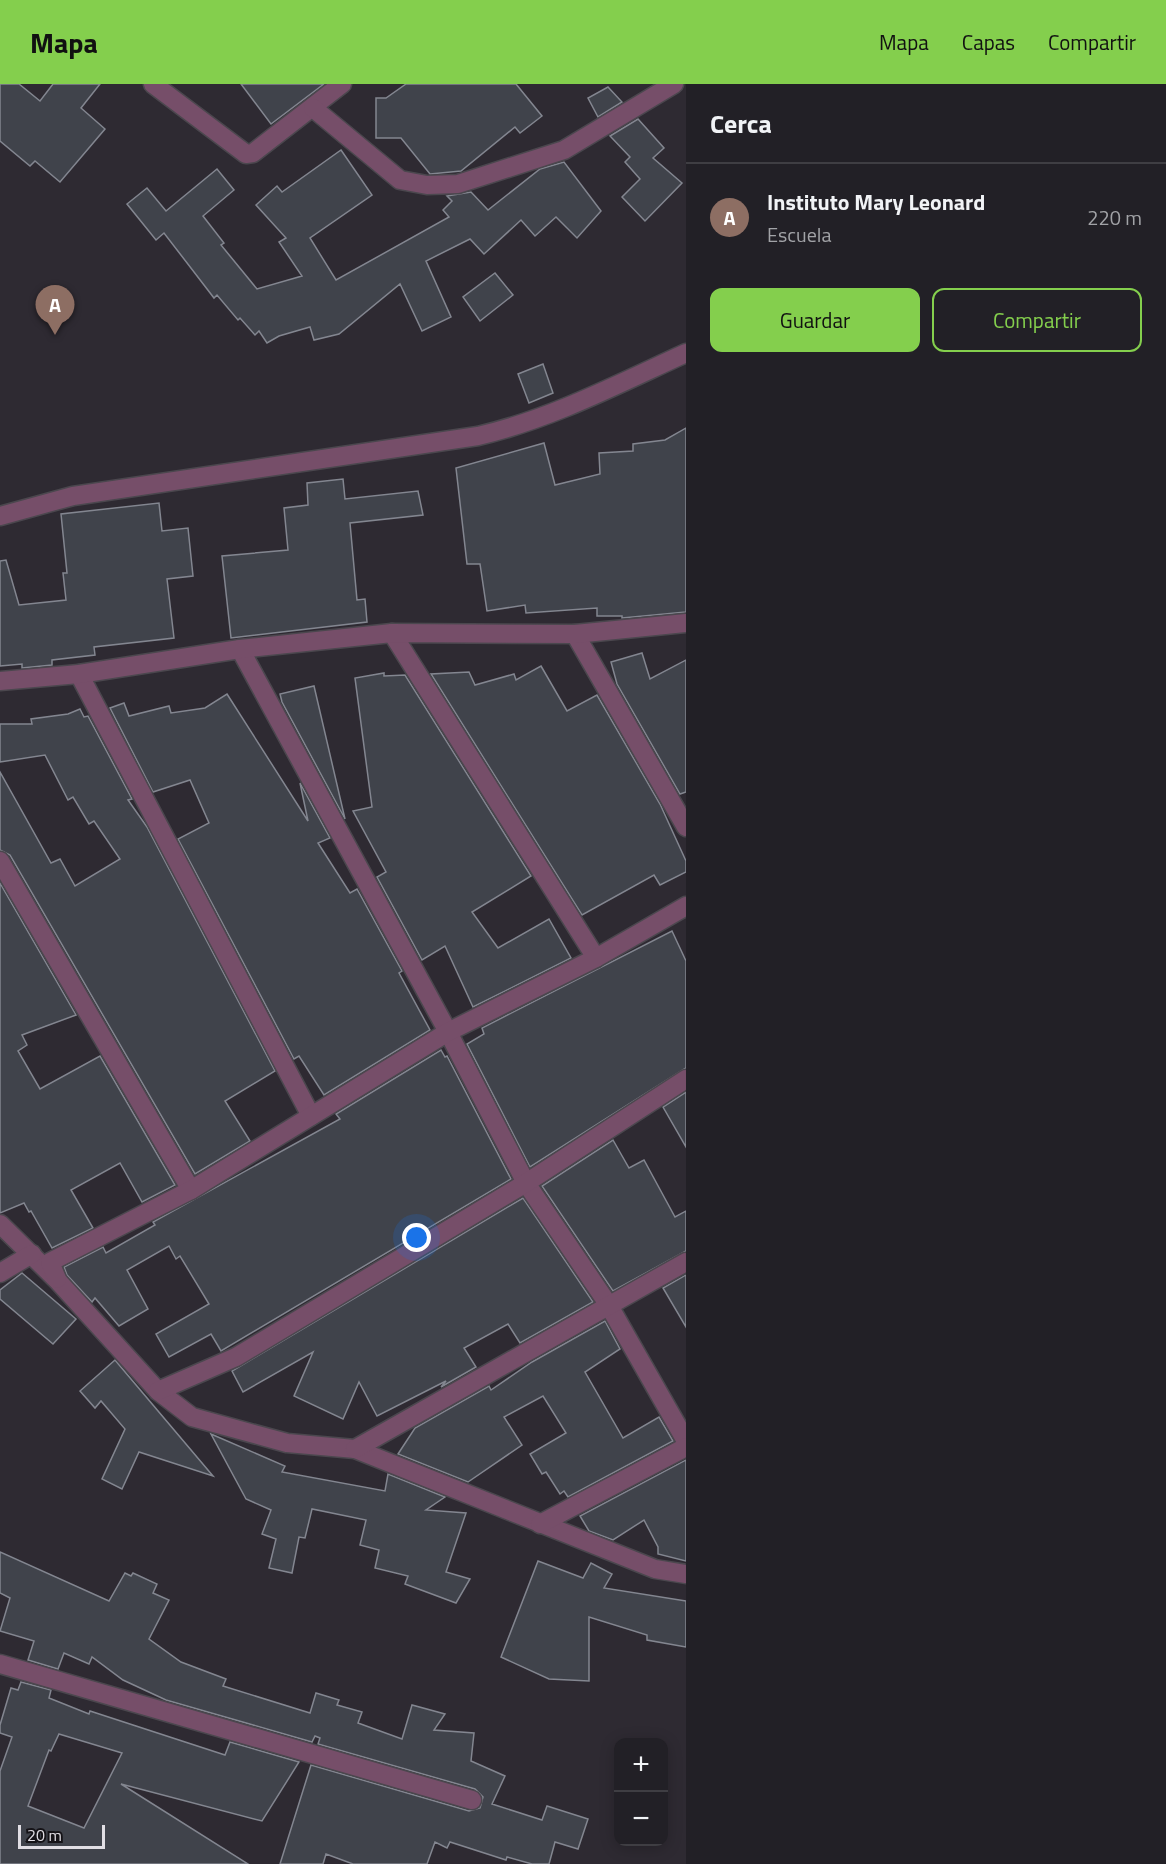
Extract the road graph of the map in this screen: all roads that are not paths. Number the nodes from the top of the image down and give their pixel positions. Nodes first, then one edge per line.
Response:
1 (153, 84) edge
2 (342, 84) edge
3 (674, 84) edge
4 (313, 108) junction
5 (686, 353) edge
6 (0, 516) edge
7 (686, 622) edge
8 (392, 633) junction
9 (575, 634) junction
10 (240, 649) junction
11 (79, 674) junction
12 (0, 681) edge
13 (686, 827) edge
14 (0, 861) edge
15 (686, 906) edge
16 (596, 958) junction
17 (448, 1032) junction
18 (686, 1079) edge
19 (311, 1116) junction
20 (526, 1183) junction
21 (191, 1190) junction
22 (0, 1224) edge
23 (32, 1254) junction
24 (686, 1262) edge
25 (0, 1273) edge
26 (57, 1280) junction
27 (608, 1304) junction
28 (158, 1391) junction
29 (686, 1441) edge
30 (686, 1447) edge
31 (356, 1449) junction
32 (540, 1524) junction
33 (686, 1574) edge
34 (0, 1664) edge
35 (472, 1800) dead end

1 - 4 street
2 - 4 street
3 - 4 street
5 - 6 street
7 - 9 street
8 - 9 street
8 - 10 street
8 - 16 street
9 - 13 street
10 - 11 street
10 - 17 street
11 - 12 street
11 - 19 street
14 - 21 street
15 - 16 street
16 - 17 street
17 - 19 street
17 - 20 street
18 - 20 street
19 - 21 street
20 - 27 street
20 - 28 street
21 - 26 street
22 - 23 street
23 - 25 street
23 - 26 street
24 - 27 street
26 - 28 street
27 - 29 street
27 - 31 street
28 - 31 street
30 - 32 street
31 - 32 street
32 - 33 street
34 - 35 street

